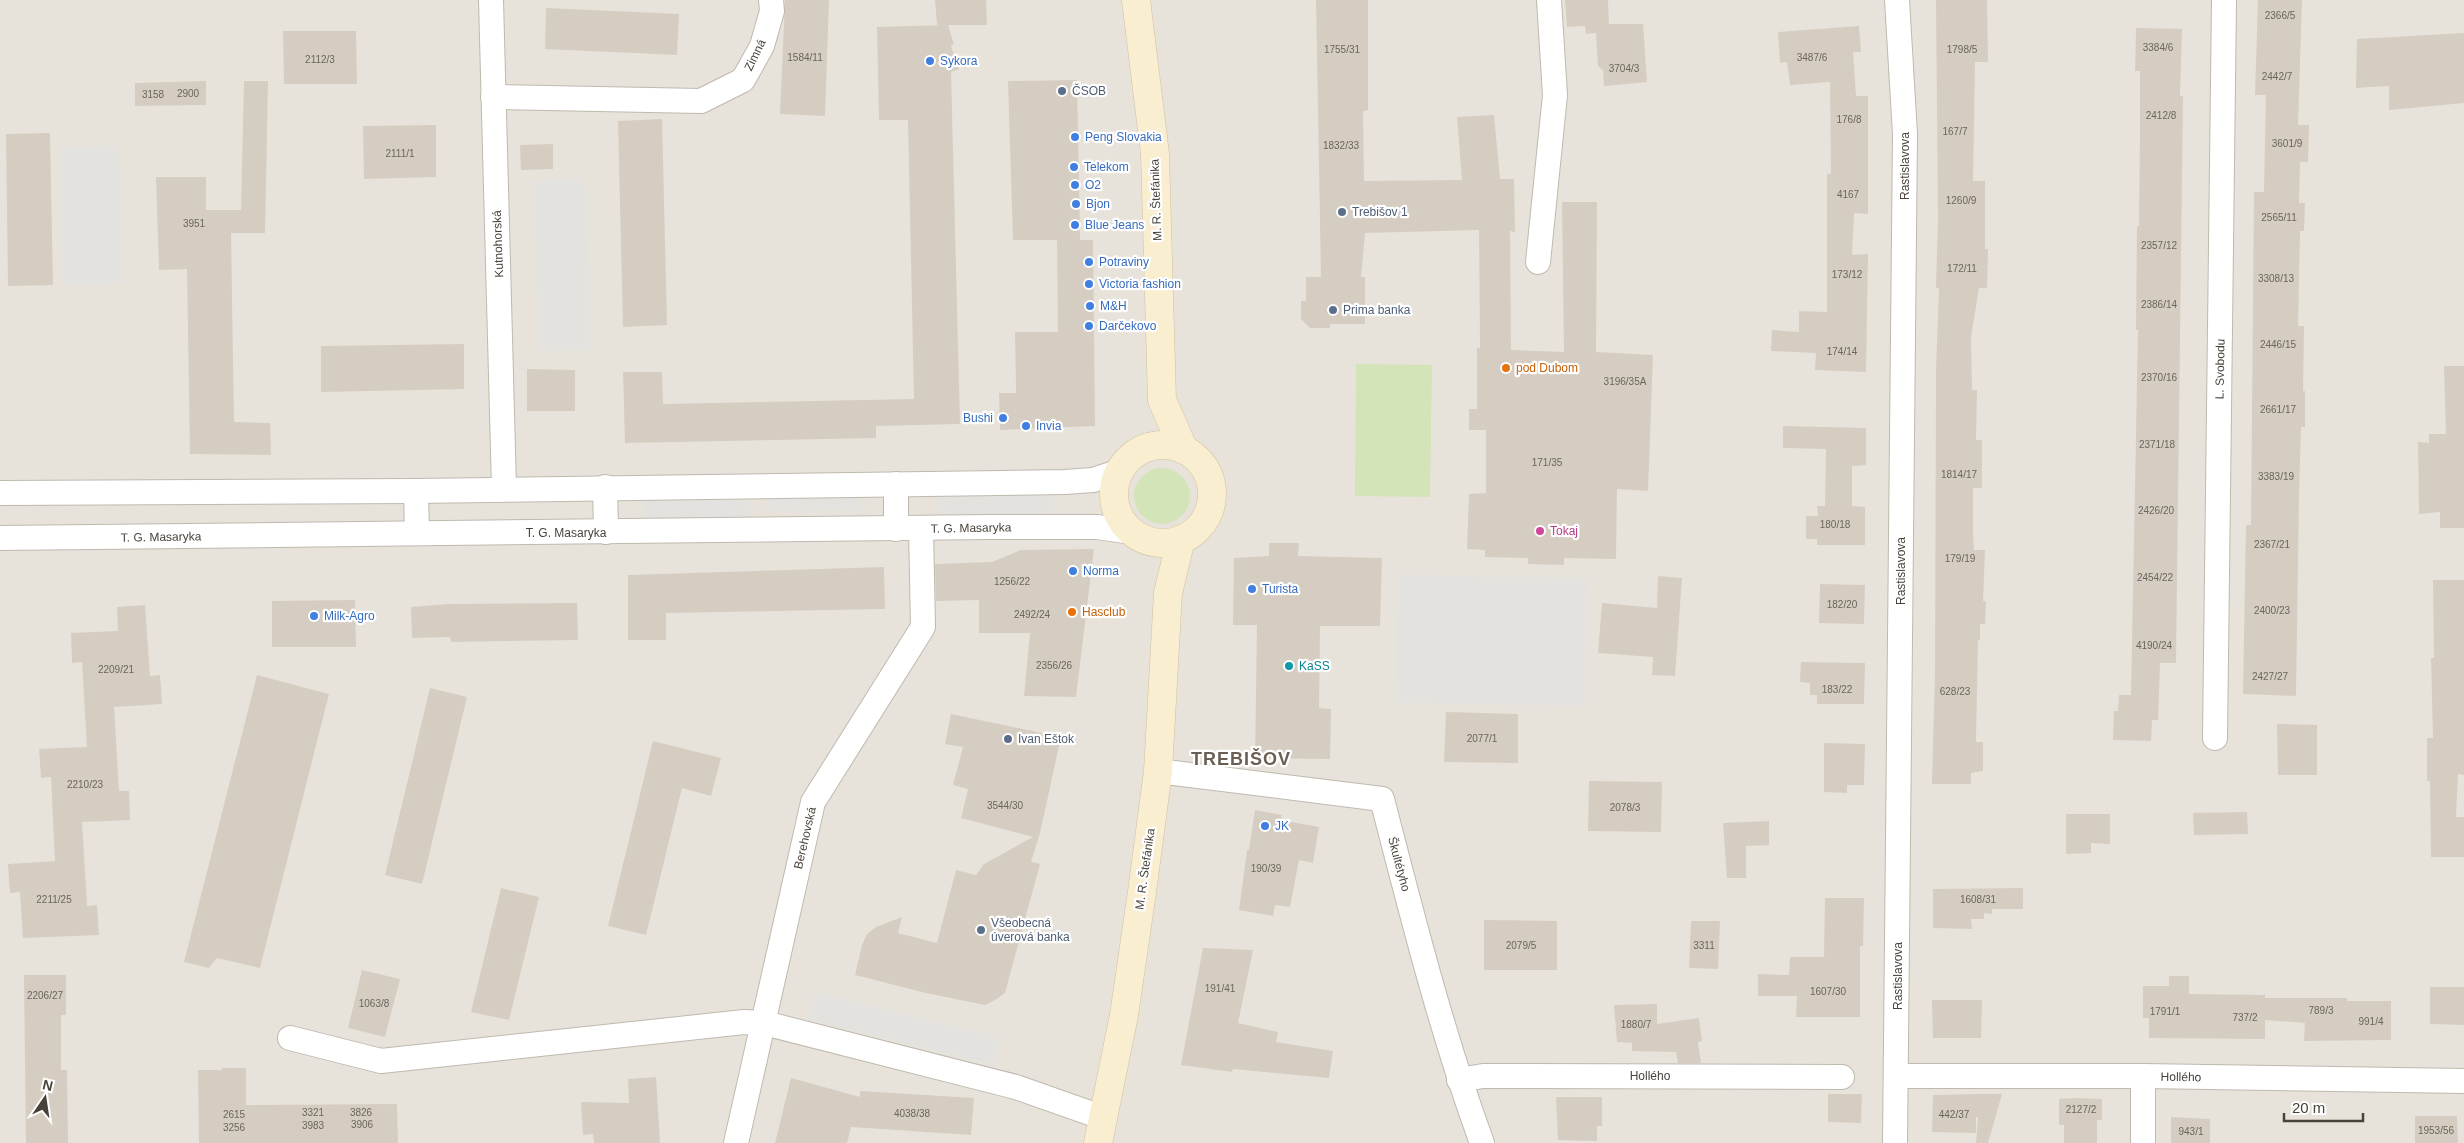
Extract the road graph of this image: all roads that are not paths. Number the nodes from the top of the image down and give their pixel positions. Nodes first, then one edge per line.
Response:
1 (491, 0) edge
2 (771, 0) edge
3 (1136, 0) edge
4 (1549, 0) edge
5 (1897, 0) edge
6 (2224, 0) edge
7 (494, 97) junction
8 (1538, 262) dead end
9 (1162, 400) junction
10 (1140, 450) junction
11 (1184, 450) junction
12 (1118, 472) junction
13 (896, 484) junction
14 (605, 487) junction
15 (504, 488) junction
16 (416, 491) junction
17 (0, 493) edge
18 (922, 528) junction
19 (896, 529) junction
20 (606, 532) junction
21 (417, 533) junction
22 (1140, 536) junction
23 (0, 538) edge
24 (1181, 539) junction
25 (1168, 593) junction
26 (2216, 738) dead end
27 (1158, 770) junction
28 (764, 1023) junction
29 (290, 1038) dead end
30 (1897, 1076) junction
31 (2143, 1076) junction
32 (1842, 1077) dead end
33 (1459, 1080) junction
34 (2464, 1081) edge
35 (1101, 1130) edge
36 (736, 1143) edge
37 (1482, 1143) edge
38 (1895, 1143) edge
39 (2143, 1143) edge

1 - 7 street, Kutnohorská
2 - 7 street, Zimná
3 - 9 street, M. R. Štefánika
4 - 8 street
5 - 30 street, Rastislavova
6 - 26 street, L. Svobodu
7 - 15 street, Kutnohorská
9 - 10 street, M. R. Štefánika
9 - 11 street, M. R. Štefánika
10 - 11 street
10 - 12 street
11 - 24 street
12 - 13 street
12 - 22 street
13 - 14 street
13 - 19 street
14 - 15 street
14 - 20 street
15 - 16 street
16 - 17 street
16 - 21 street
18 - 19 street, T. G. Masaryka
18 - 22 street, T. G. Masaryka
18 - 28 street, Berehovská
19 - 20 street, T. G. Masaryka
20 - 21 street, T. G. Masaryka
21 - 23 street, T. G. Masaryka
22 - 24 street
22 - 25 street, M. R. Štefánika
24 - 25 street, M. R. Štefánika
25 - 27 street, M. R. Štefánika
27 - 33 street, Škultétyho
27 - 35 street, M. R. Štefánika
28 - 29 street
28 - 35 street
28 - 36 street, Berehovská
30 - 31 street, Hollého
30 - 38 street, Rastislavova
31 - 34 street, Hollého
31 - 39 street
32 - 33 street, Hollého
33 - 37 street, Škultétyho

